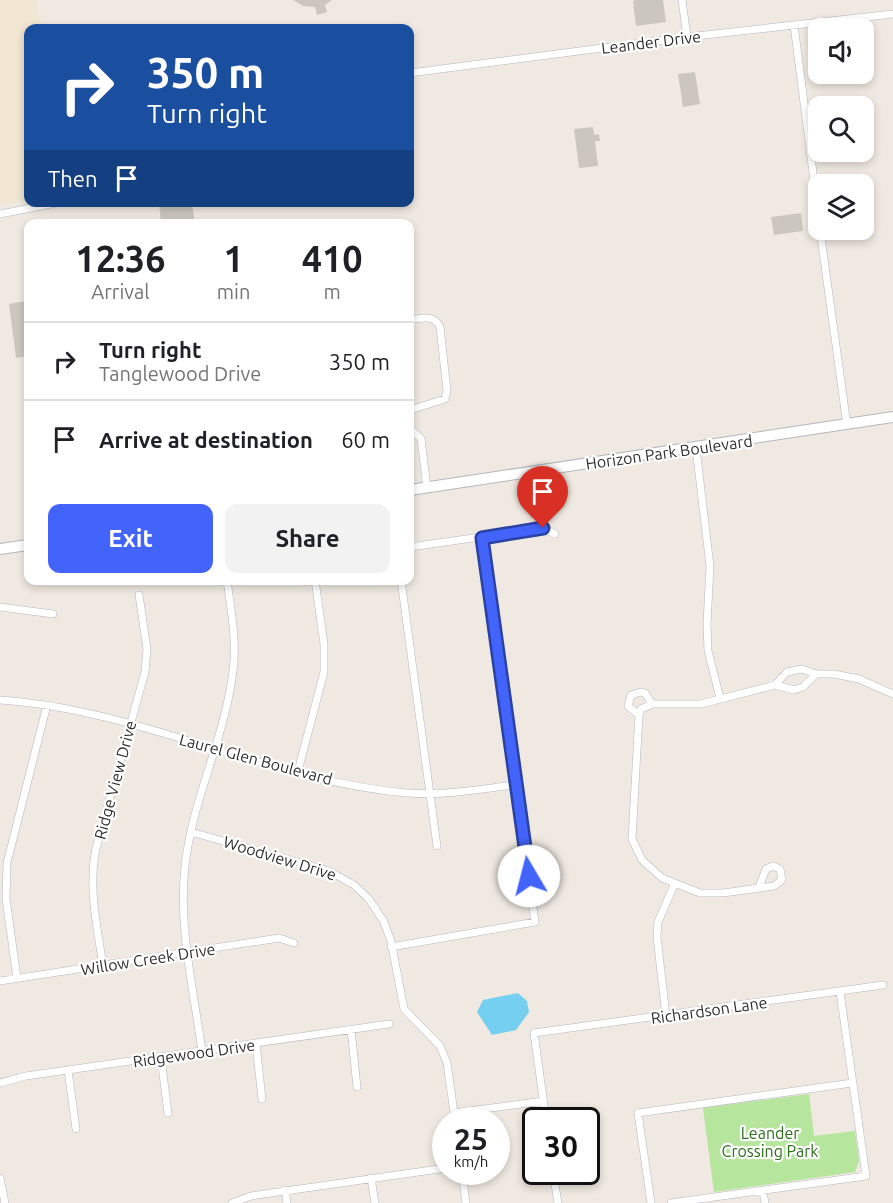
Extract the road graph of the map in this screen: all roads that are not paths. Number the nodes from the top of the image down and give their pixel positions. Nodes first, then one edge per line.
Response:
1 (682, 0) edge
2 (893, 14) edge
3 (794, 25) junction
4 (687, 37) junction
5 (414, 72) edge
6 (813, 174) edge
7 (36, 207) edge
8 (0, 214) edge
9 (821, 240) edge
10 (414, 319) edge
11 (414, 409) edge
12 (893, 417) edge
13 (847, 425) junction
14 (414, 432) edge
15 (696, 448) junction
16 (428, 488) junction
17 (414, 490) edge
18 (555, 534) dead end
19 (482, 538) junction
20 (24, 546) edge
21 (414, 546) edge
22 (0, 549) edge
23 (227, 585) edge
24 (316, 585) edge
25 (402, 585) edge
26 (139, 595) dead end
27 (0, 607) edge
28 (53, 614) dead end
29 (816, 674) junction
30 (775, 685) junction
31 (892, 690) edge
32 (720, 698) junction
33 (0, 700) edge
34 (652, 704) junction
35 (47, 705) junction
36 (639, 715) junction
37 (130, 725) junction
38 (214, 748) junction
39 (298, 771) junction
40 (515, 785) junction
41 (430, 793) junction
42 (191, 832) junction
43 (437, 846) dead end
44 (674, 885) junction
45 (759, 887) dead end
46 (294, 943) dead end
47 (391, 946) junction
48 (189, 953) junction
49 (103, 966) junction
50 (17, 978) junction
51 (0, 981) edge
52 (884, 985) dead end
53 (840, 992) junction
54 (666, 1016) junction
55 (389, 1024) dead end
56 (351, 1029) junction
57 (256, 1044) junction
58 (202, 1052) junction
59 (161, 1058) junction
60 (68, 1070) junction
61 (0, 1083) edge
62 (852, 1083) junction
63 (357, 1087) dead end
64 (262, 1099) dead end
65 (544, 1101) junction
66 (453, 1107) edge
67 (510, 1107) edge
68 (545, 1107) edge
69 (168, 1113) dead end
70 (76, 1129) dead end
71 (432, 1170) edge
72 (0, 1178) edge
73 (371, 1178) junction
74 (464, 1185) edge
75 (555, 1185) edge
76 (285, 1191) junction
77 (763, 1191) junction
78 (5, 1203) edge
79 (232, 1203) edge
80 (287, 1203) edge
81 (375, 1203) edge
82 (466, 1203) edge
83 (558, 1203) edge
84 (651, 1203) edge
85 (671, 1203) edge
86 (765, 1203) edge

1 - 4 street
2 - 3 street, Leander Drive
3 - 4 street, Leander Drive
3 - 6 street
4 - 5 street, Leander Drive
7 - 8 street
9 - 13 street
10 - 11 street
12 - 13 street, Horizon Park Boulevard
13 - 15 street, Horizon Park Boulevard
14 - 16 street
15 - 16 street, Horizon Park Boulevard
15 - 32 street
16 - 17 street, Horizon Park Boulevard
18 - 19 street
19 - 21 street
19 - 40 street
20 - 22 street
23 - 38 street
24 - 39 street
25 - 41 street
26 - 37 street, Ridge View Drive
27 - 28 street
29 - 30 street
29 - 30 street
29 - 31 street
30 - 32 street
32 - 34 street
33 - 35 street, Laurel Glen Boulevard
34 - 36 street
34 - 36 street
35 - 37 street, Laurel Glen Boulevard
35 - 50 street
36 - 44 street
37 - 38 street, Laurel Glen Boulevard
37 - 49 street, Ridge View Drive
38 - 39 street, Laurel Glen Boulevard
38 - 42 street
39 - 41 street, Laurel Glen Boulevard
40 - 41 street, Laurel Glen Boulevard
40 - 47 street
41 - 43 street
42 - 47 street, Woodview Drive
42 - 48 street
44 - 45 street
44 - 54 street
46 - 48 street, Willow Creek Drive
47 - 66 street, Woodview Drive
48 - 49 street, Willow Creek Drive
48 - 58 street
49 - 50 street, Willow Creek Drive
50 - 51 street, Willow Creek Drive
52 - 53 street, Richardson Lane
53 - 54 street, Richardson Lane
53 - 62 street
54 - 65 street, Richardson Lane
55 - 56 street, Ridgewood Drive
56 - 57 street, Ridgewood Drive
56 - 63 street
57 - 58 street, Ridgewood Drive
57 - 64 street
58 - 59 street, Ridgewood Drive
59 - 60 street, Ridgewood Drive
59 - 69 street
60 - 61 street, Ridgewood Drive
60 - 70 street
62 - 77 street
62 - 84 street
65 - 67 street
65 - 68 street
71 - 73 street
72 - 78 street
73 - 76 street
73 - 81 street
74 - 82 street
75 - 83 street
76 - 79 street
76 - 80 street
77 - 85 street
77 - 86 street

